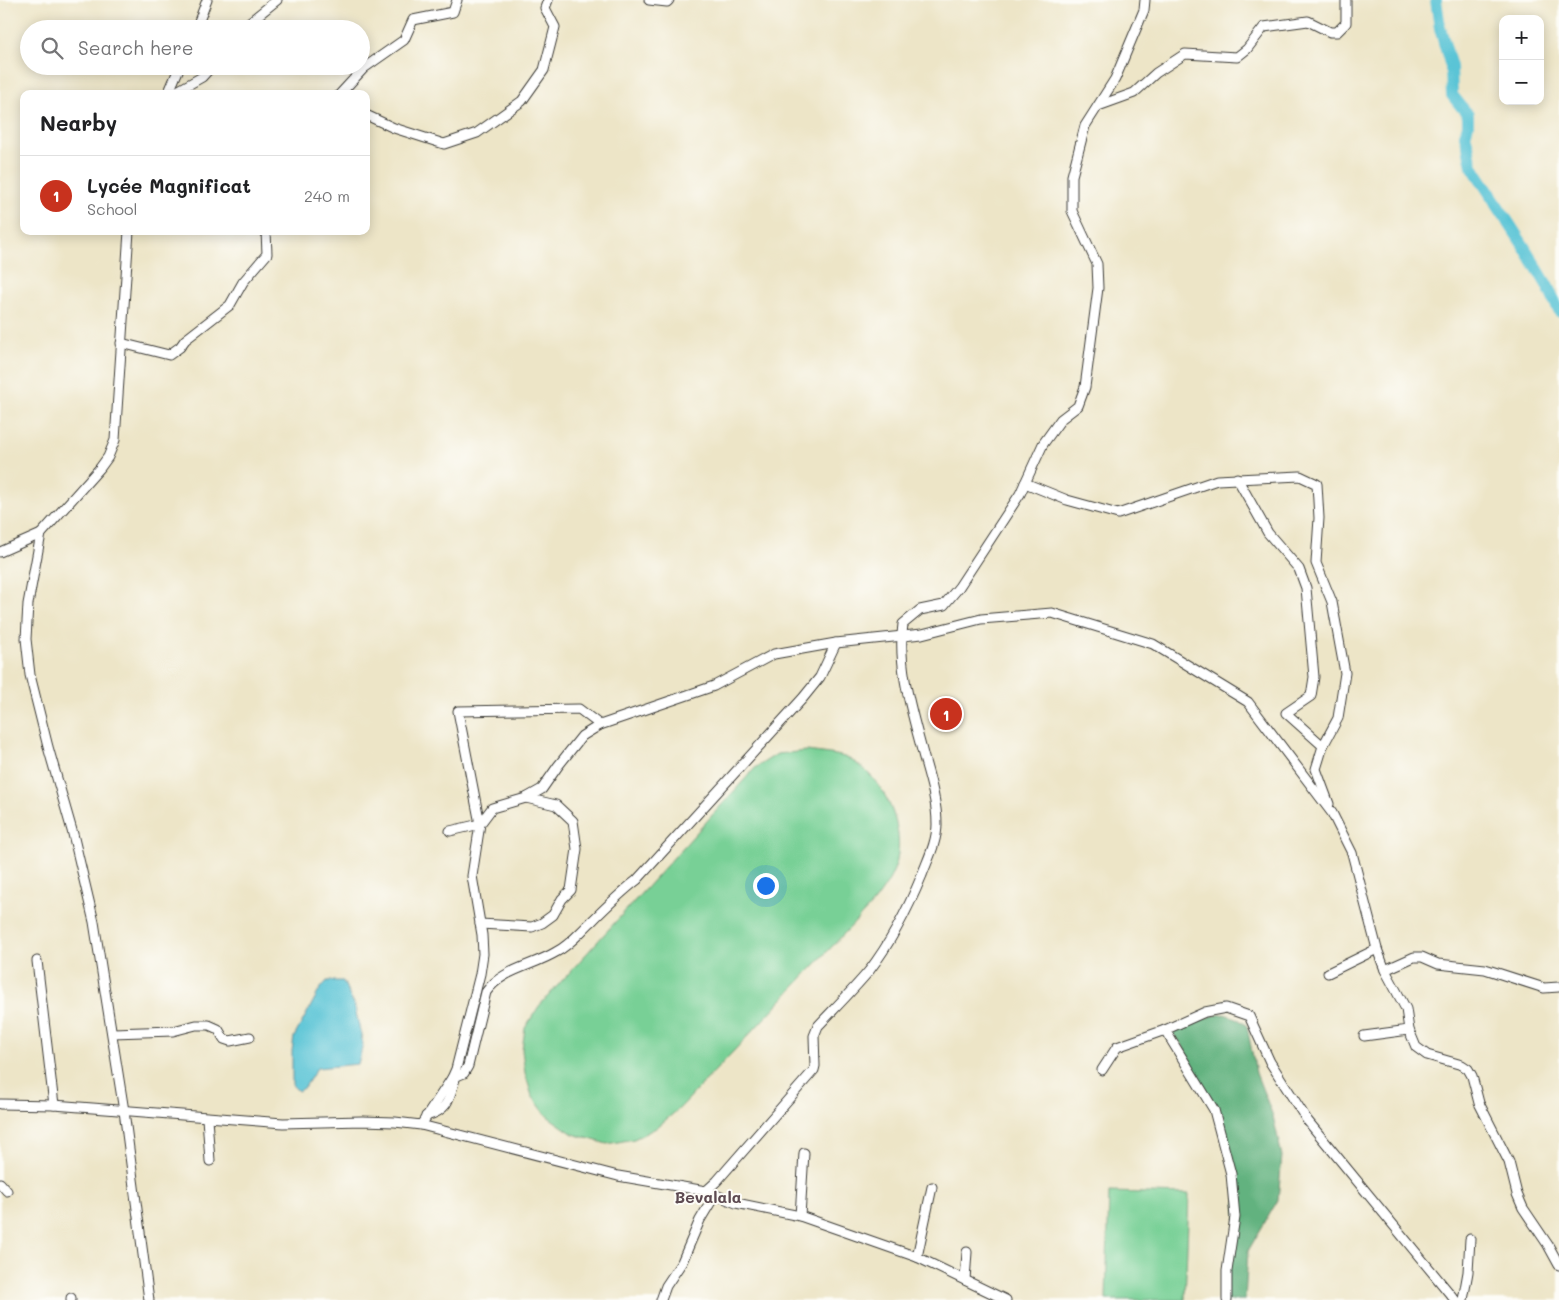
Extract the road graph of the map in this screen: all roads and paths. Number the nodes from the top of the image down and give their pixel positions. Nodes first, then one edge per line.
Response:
1 (207, 0) edge
2 (277, 0) edge
3 (457, 0) edge
4 (548, 0) edge
5 (650, 0) edge
6 (669, 0) edge
7 (1145, 0) edge
8 (1346, 0) edge
9 (199, 20) edge
10 (252, 20) edge
11 (370, 64) edge
12 (176, 75) edge
13 (204, 75) edge
14 (358, 75) edge
15 (170, 90) edge
16 (179, 90) edge
17 (344, 90) edge
18 (1098, 106) junction
19 (370, 117) edge
20 (129, 235) edge
21 (266, 235) edge
22 (121, 343) junction
23 (1237, 478) junction
24 (1025, 483) junction
25 (41, 534) junction
26 (0, 552) edge
27 (902, 635) junction
28 (836, 643) junction
29 (600, 725) junction
30 (1323, 746) junction
31 (526, 798) junction
32 (1332, 813) junction
33 (480, 824) junction
34 (450, 831) dead end
35 (480, 924) junction
36 (1377, 949) junction
37 (37, 961) dead end
38 (1386, 970) junction
39 (1328, 973) dead end
40 (1559, 987) edge
41 (1165, 1030) junction
42 (1409, 1030) junction
43 (113, 1033) junction
44 (1364, 1036) dead end
45 (250, 1037) dead end
46 (1102, 1070) dead end
47 (455, 1075) junction
48 (0, 1104) edge
49 (54, 1106) junction
50 (124, 1112) junction
51 (207, 1118) junction
52 (421, 1125) junction
53 (804, 1153) dead end
54 (210, 1160) dead end
55 (0, 1183) edge
56 (932, 1187) dead end
57 (706, 1191) junction
58 (7, 1192) dead end
59 (715, 1195) junction
60 (800, 1216) junction
61 (1470, 1239) dead end
62 (968, 1252) dead end
63 (916, 1257) junction
64 (1559, 1265) edge
65 (965, 1280) junction
66 (149, 1300) edge
67 (661, 1300) edge
68 (1006, 1300) edge
69 (1227, 1300) edge
70 (1455, 1300) edge
71 (1463, 1300) edge

1 - 9 street
2 - 10 street
3 - 11 street
4 - 19 street
5 - 6 street
7 - 18 street
8 - 18 street
12 - 15 street
13 - 16 street
14 - 17 street
18 - 24 street
20 - 22 street
21 - 22 street
22 - 25 street
23 - 24 street
23 - 30 street
23 - 30 street
24 - 27 street
25 - 26 street
25 - 43 street
27 - 28 street
27 - 32 street
27 - 57 street
28 - 29 street
28 - 47 street
29 - 31 street
29 - 33 street
30 - 32 street
31 - 33 street
31 - 35 street
32 - 36 street
33 - 34 street
33 - 35 street
35 - 47 street
36 - 38 street
36 - 39 street
37 - 49 street
38 - 40 street
38 - 42 street
41 - 46 street
41 - 69 street
41 - 70 street
42 - 44 street
42 - 64 street
43 - 45 street
43 - 50 street
47 - 52 street
48 - 49 street
49 - 50 street
50 - 51 street
50 - 66 street
51 - 52 street
51 - 54 street
52 - 57 street
53 - 60 street
55 - 58 street
56 - 63 street
57 - 59 street
59 - 60 street
59 - 67 street
60 - 63 street
61 - 71 street
62 - 65 street
63 - 65 street
65 - 68 street

